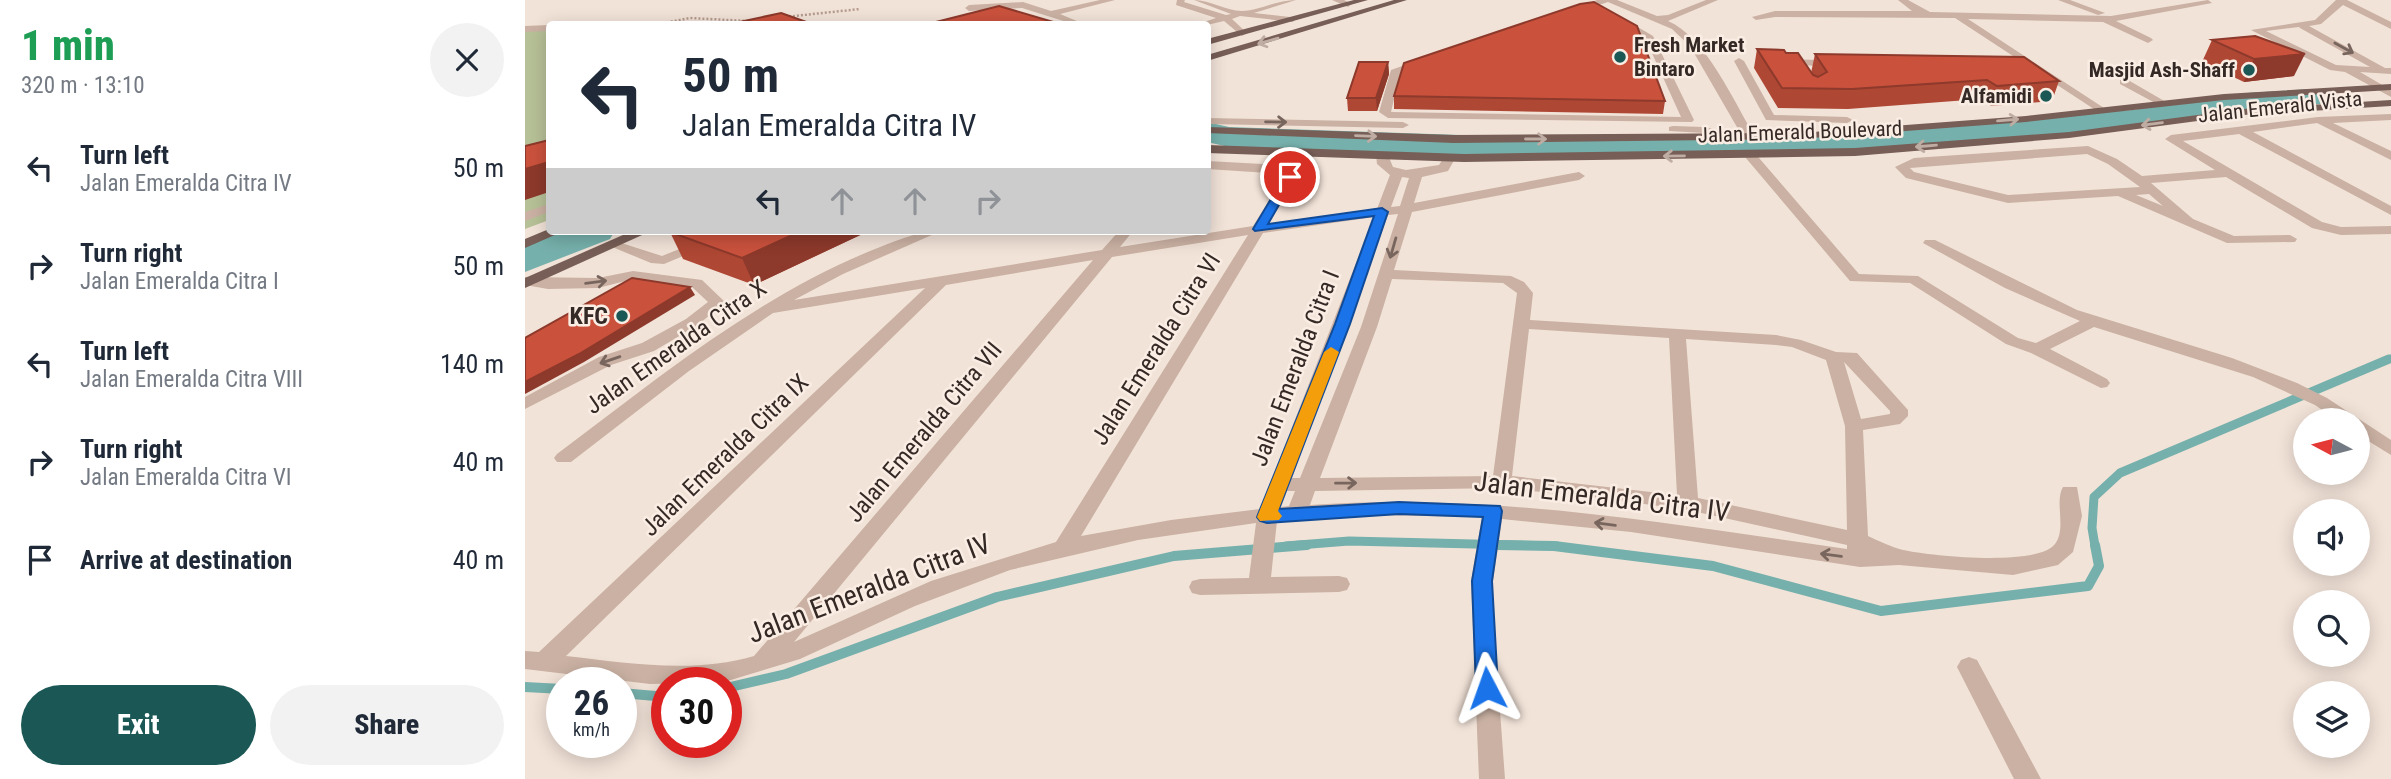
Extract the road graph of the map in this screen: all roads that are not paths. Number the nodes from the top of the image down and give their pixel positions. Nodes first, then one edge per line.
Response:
1 (1111, 0) edge
2 (1181, 0) edge
3 (1198, 0) edge
4 (1292, 0) edge
5 (1336, 0) edge
6 (1364, 0) edge
7 (1403, 0) edge
8 (1609, 0) edge
9 (1714, 0) edge
10 (1902, 0) edge
11 (2061, 0) edge
12 (2207, 1) edge
13 (2341, 1) edge
14 (1078, 4) edge
15 (1348, 4) junction
16 (1593, 6) junction
17 (969, 8) dead end
18 (1319, 12) junction
19 (1566, 13) edge
20 (1051, 14) junction
21 (1241, 14) junction
22 (1924, 14) junction
23 (1958, 16) junction
24 (1756, 17) dead end
25 (1226, 18) junction
26 (1652, 18) junction
27 (1343, 19) junction
28 (2110, 19) junction
29 (1290, 20) junction
30 (1071, 21) edge
31 (1211, 22) edge
32 (1627, 23) junction
33 (2303, 26) junction
34 (2391, 26) edge
35 (546, 28) edge
36 (525, 29) edge
37 (1309, 29) junction
38 (1242, 33) junction
39 (2148, 40) dead end
40 (1211, 41) edge
41 (1211, 57) edge
42 (1438, 57) edge
43 (1704, 61) junction
44 (1717, 61) dead end
45 (1740, 61) dead end
46 (1774, 62) edge
47 (1819, 63) edge
48 (2347, 70) junction
49 (2368, 70) junction
50 (2388, 71) edge
51 (2124, 82) dead end
52 (2391, 85) edge
53 (2378, 87) junction
54 (2391, 94) edge
55 (2161, 102) junction
56 (2391, 103) edge
57 (2100, 110) junction
58 (1391, 117) junction
59 (2391, 117) edge
60 (2318, 120) junction
61 (1211, 121) edge
62 (1847, 121) dead end
63 (1681, 125) junction
64 (1211, 130) edge
65 (2241, 130) junction
66 (1744, 137) junction
67 (1452, 148) junction
68 (1211, 149) edge
69 (1466, 149) junction
70 (1382, 155) junction
71 (1749, 155) junction
72 (2391, 156) edge
73 (1211, 165) edge
74 (1397, 173) junction
75 (2228, 173) junction
76 (1417, 174) junction
77 (1579, 176) dead end
78 (2138, 180) junction
79 (2150, 190) junction
80 (2120, 193) junction
81 (546, 209) edge
82 (1405, 209) junction
83 (2391, 211) edge
84 (1382, 212) junction
85 (525, 217) edge
86 (2187, 220) junction
87 (1259, 229) junction
88 (2391, 230) edge
89 (548, 235) edge
90 (634, 235) edge
91 (726, 235) edge
92 (924, 235) edge
93 (1123, 235) edge
94 (2290, 239) dead end
95 (1930, 243) dead end
96 (525, 244) edge
97 (612, 244) junction
98 (1106, 254) junction
99 (1386, 274) junction
100 (527, 282) edge
101 (940, 282) junction
102 (768, 309) junction
103 (2093, 321) junction
104 (1342, 324) junction
105 (1522, 324) junction
106 (1369, 327) junction
107 (1677, 333) junction
108 (2038, 349) junction
109 (1834, 357) junction
110 (2101, 383) dead end
111 (525, 404) edge
112 (2333, 408) edge
113 (1854, 426) junction
114 (2370, 434) edge
115 (2391, 449) edge
116 (564, 458) dead end
117 (1502, 482) junction
118 (1307, 484) junction
119 (1278, 485) junction
120 (2070, 492) dead end
121 (1688, 503) junction
122 (1296, 514) junction
123 (1492, 518) junction
124 (1266, 524) junction
125 (1063, 549) junction
126 (1858, 549) junction
127 (1259, 578) junction
128 (1339, 584) dead end
129 (1200, 587) dead end
130 (535, 661) edge
131 (760, 664) junction
132 (1969, 667) dead end
133 (1492, 779) edge
134 (2028, 779) edge

1 - 14 street
2 - 25 street
3 - 21 street
4 - 21 street
5 - 15 street
6 - 15 main road
7 - 27 main road
8 - 16 street
8 - 26 street
9 - 26 street
10 - 22 street
11 - 28 street
12 - 28 street
13 - 33 street
13 - 34 street
14 - 20 street
15 - 18 main road
16 - 19 street
16 - 32 street
17 - 20 street
18 - 27 main road
18 - 29 main road
20 - 30 street
21 - 25 street
21 - 29 street
22 - 23 street
22 - 24 street
23 - 28 street
23 - 57 street
25 - 31 street
25 - 38 street
26 - 32 street
26 - 43 street
27 - 37 main road
28 - 39 street
29 - 37 main road
29 - 38 main road
32 - 63 street
33 - 48 street
33 -> 50 street
35 - 36 street
37 -> 41 main road
38 - 40 main road
42 - 58 street
43 - 44 street
43 - 66 street
45 - 62 street
46 - 47 street
48 - 49 street
48 - 53 street
49 - 50 street
49 - 52 street
51 - 55 street
52 - 53 main road, Jalan Emerald Boulevard
53 - 54 street
53 - 55 main road, Jalan Emerald Boulevard
55 - 57 main road, Jalan Emerald Boulevard
56 -> 71 main road, Jalan Emerald Boulevard
66 -> 57 main road, Jalan Emerald Boulevard
61 -> 58 street
58 - 63 street
59 - 60 street, Jalan Emerald Vista
60 - 65 street, Jalan Emerald Vista
60 - 72 street
63 - 66 street
64 -> 67 main road, Jalan Emerald Boulevard
65 - 75 street, Jalan Emerald Vista
65 - 83 street
69 -> 66 main road, Jalan Emerald Boulevard
67 - 69 main road, Jalan Emerald Boulevard
67 - 69 main road, Jalan Emerald Boulevard
67 - 70 main road, Jalan Emerald Boulevard
67 - 76 street
68 - 70 main road, Jalan Emerald Boulevard
71 -> 69 main road, Jalan Emerald Boulevard
70 - 74 street
71 - 108 street
73 - 87 street, Jalan Emeralda Citra VI
74 - 76 street
74 - 84 street, Jalan Emeralda Citra I
75 - 78 street
75 - 88 street
76 - 82 street
77 - 82 street
78 - 79 street
78 - 80 street
79 - 80 street
79 - 86 street
80 - 86 street
81 - 85 street
82 - 84 street
82 -> 99 street
84 - 87 street
84 - 104 street, Jalan Emeralda Citra I
86 - 94 street
87 - 98 street
87 - 125 street, Jalan Emeralda Citra VI
89 - 96 main road
90 - 97 main road
91 - 97 street
92 - 102 street, Jalan Emeralda Citra X
93 - 98 street, Jalan Emeralda Citra VII
95 - 103 street
97 - 100 main road
98 - 101 street
98 - 131 street, Jalan Emeralda Citra VII
99 - 105 street
99 - 106 street
100 -> 111 street
101 - 102 street
101 - 130 street, Jalan Emeralda Citra IX
102 - 116 street, Jalan Emeralda Citra X
103 - 108 street
103 - 112 street
104 - 106 street
104 - 119 street, Jalan Emeralda Citra I
105 - 107 street
105 - 117 street
106 - 118 street
107 - 109 street
107 - 121 street
108 - 110 street
109 - 113 street
109 - 113 street
113 - 126 street
114 - 115 street
118 -> 117 street, Jalan Emeralda Citra IV
117 - 121 street, Jalan Emeralda Citra IV
118 - 119 street, Jalan Emeralda Citra IV
118 - 122 street
119 - 124 street, Jalan Emeralda Citra I
120 - 126 street, Jalan Emeralda Citra IV
121 - 126 street, Jalan Emeralda Citra IV
122 - 123 street, Jalan Emeralda Citra IV
122 - 124 street, Jalan Emeralda Citra IV
126 -> 123 street, Jalan Emeralda Citra IV
123 - 133 street
124 - 125 street, Jalan Emeralda Citra IV
124 - 127 street, Jalan Emeralda Citra I
125 - 131 street, Jalan Emeralda Citra IV
127 - 128 street
127 - 129 street
130 - 131 street, Jalan Emeralda Citra IV
132 - 134 street

